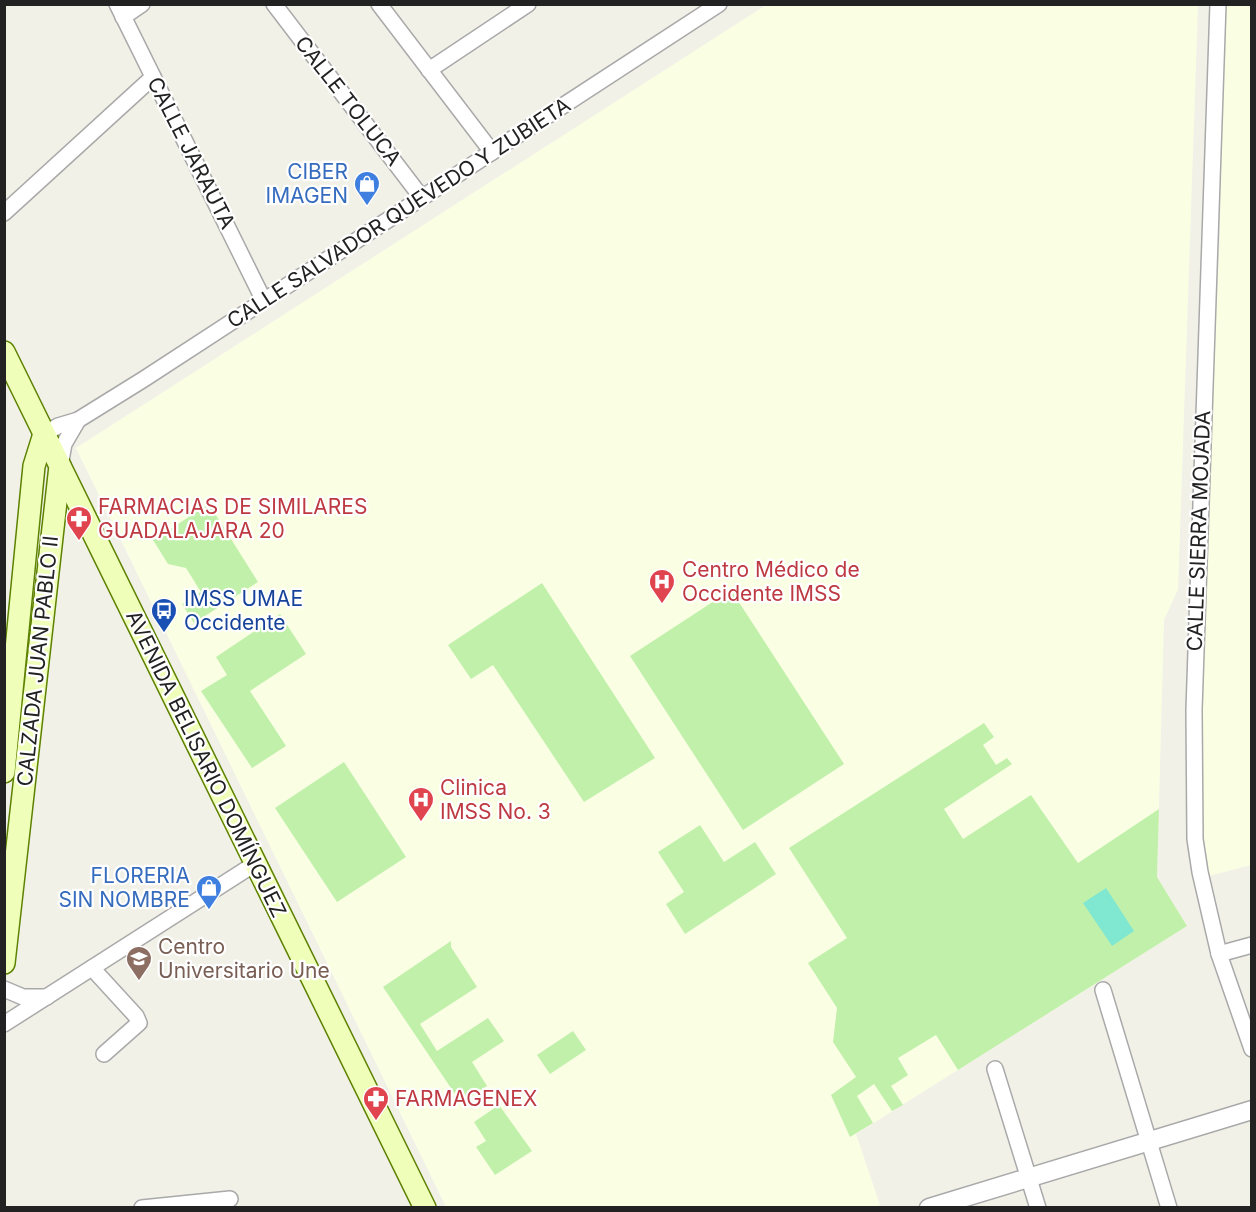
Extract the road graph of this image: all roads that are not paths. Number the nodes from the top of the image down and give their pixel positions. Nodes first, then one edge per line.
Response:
1 (142, 4) edge
2 (274, 4) edge
3 (379, 4) edge
4 (528, 4) edge
5 (719, 4) edge
6 (1218, 4) edge
7 (120, 11) edge
8 (429, 70) junction
9 (153, 77) junction
10 (492, 152) junction
11 (422, 198) junction
12 (4, 213) edge
13 (264, 301) junction
14 (4, 352) edge
15 (78, 420) junction
16 (44, 434) junction
17 (60, 466) junction
18 (31, 725) junction
19 (7, 735) edge
20 (4, 772) edge
21 (255, 863) junction
22 (1251, 945) edge
23 (1219, 954) junction
24 (4, 963) edge
25 (92, 968) junction
26 (4, 989) edge
27 (1103, 990) dead end
28 (47, 997) junction
29 (4, 1024) edge
30 (1251, 1049) edge
31 (104, 1054) dead end
32 (995, 1069) dead end
33 (1251, 1110) edge
34 (1149, 1141) junction
35 (1028, 1177) junction
36 (230, 1199) dead end
37 (142, 1208) edge
38 (425, 1208) edge
39 (929, 1208) edge
40 (1038, 1208) edge
41 (1169, 1208) edge

1 - 7 street
2 - 11 street, CALLE TOLUCA
3 - 8 street
4 - 8 street
5 - 10 street, CALLE SALVADOR QUEVEDO Y ZUBIETA
6 - 23 street, CALLE SIERRA MOJADA
7 - 9 street, CALLE JARAUTA
8 - 10 street
9 - 12 street
9 - 13 street, CALLE JARAUTA
10 - 11 street, CALLE SALVADOR QUEVEDO Y ZUBIETA
11 - 13 street, CALLE SALVADOR QUEVEDO Y ZUBIETA
13 - 15 street, CALLE SALVADOR QUEVEDO Y ZUBIETA
14 - 16 main road, AVENIDA BELISARIO DOMÍNGUEZ
15 - 16 street, CALLE SALVADOR QUEVEDO Y ZUBIETA
15 - 17 street, CALLE SALVADOR QUEVEDO Y ZUBIETA
16 - 17 main road, AVENIDA BELISARIO DOMÍNGUEZ
16 - 19 main road, CALZADA JUAN PABLO II
17 - 18 main road, CALZADA JUAN PABLO II
17 - 21 main road, AVENIDA BELISARIO DOMÍNGUEZ
18 - 19 street
18 - 24 main road, CALZADA JUAN PABLO II
19 - 20 main road, CALZADA JUAN PABLO II
21 - 25 street
21 - 38 main road, AVENIDA BELISARIO DOMÍNGUEZ
22 - 23 street
23 - 30 street, CALLE SIERRA MOJADA
25 - 28 street
25 - 31 street
26 - 28 street
27 - 34 street
28 - 29 street
32 - 35 street
33 - 34 street
34 - 35 street
34 - 41 street
35 - 39 street
35 - 40 street
36 - 37 street

